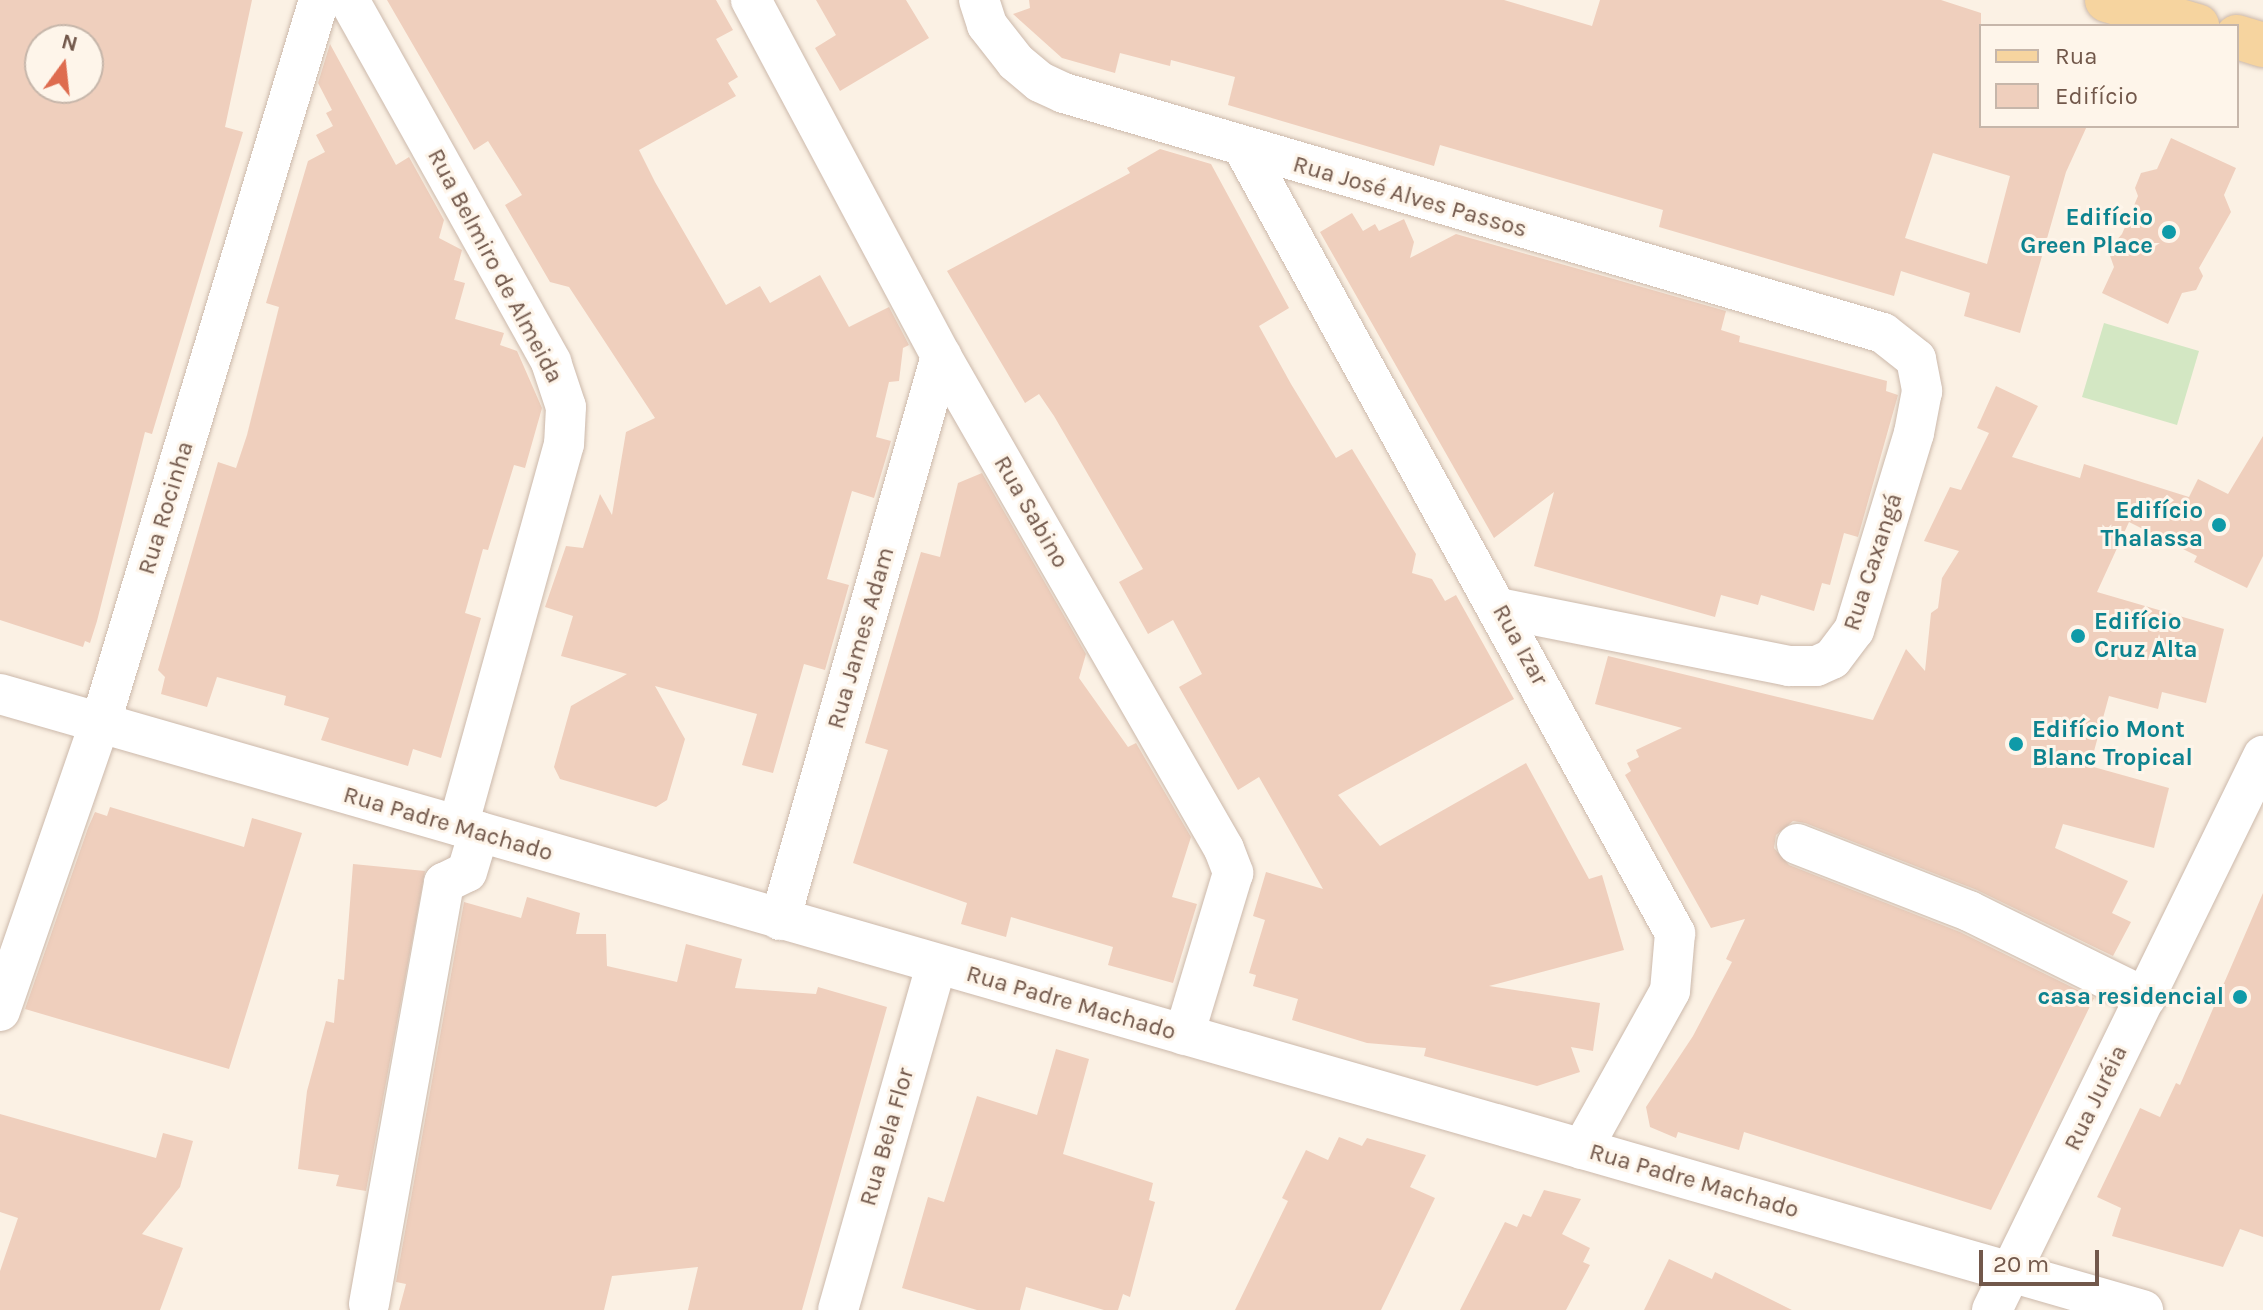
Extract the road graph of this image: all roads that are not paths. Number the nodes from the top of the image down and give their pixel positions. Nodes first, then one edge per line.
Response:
1 (319, 0) edge
2 (349, 0) edge
3 (751, 0) edge
4 (979, 0) edge
5 (2118, 1) edge
6 (2191, 24) edge
7 (2239, 38) edge
8 (2263, 45) edge
9 (1244, 149) junction
10 (1883, 333) joint
11 (941, 356) junction
12 (1499, 608) junction
13 (0, 694) edge
14 (100, 723) junction
15 (2263, 756) edge
16 (468, 829) junction
17 (1797, 844) dead end
18 (780, 920) junction
19 (936, 965) junction
20 (2146, 998) junction
21 (0, 1011) edge
22 (1184, 1035) junction
23 (1582, 1149) junction
24 (2010, 1272) junction
25 (369, 1304) dead end
26 (838, 1310) edge
27 (1992, 1310) edge
28 (2143, 1310) edge

1 - 14 street, Rua Rocinha
2 - 16 street, Rua Belmiro de Almeida
3 - 11 street, Rua Sabino
4 - 9 street, Rua José Alves Passos
5 - 6 main road
7 - 8 main road
9 - 10 street, Rua José Alves Passos
9 - 12 street, Rua Izar
10 - 12 street, Rua Caxangá
11 - 18 street, Rua James Adam
11 - 22 street, Rua Sabino
12 - 23 street, Rua Izar
13 - 14 street, Rua Padre Machado
14 - 16 street, Rua Padre Machado
14 - 21 street, Rua Rocinha
15 - 20 street, Rua Juréia
16 - 18 street, Rua Padre Machado
16 - 25 street, Rua Belmiro de Almeida
17 - 20 street
18 - 19 street, Rua Padre Machado
19 - 22 street, Rua Padre Machado
19 - 26 street, Rua Bela Flor
20 - 24 street, Rua Juréia
22 - 23 street, Rua Padre Machado
23 - 24 street, Rua Padre Machado
24 - 27 street, Rua Juréia
24 - 28 street, Rua Padre Machado

